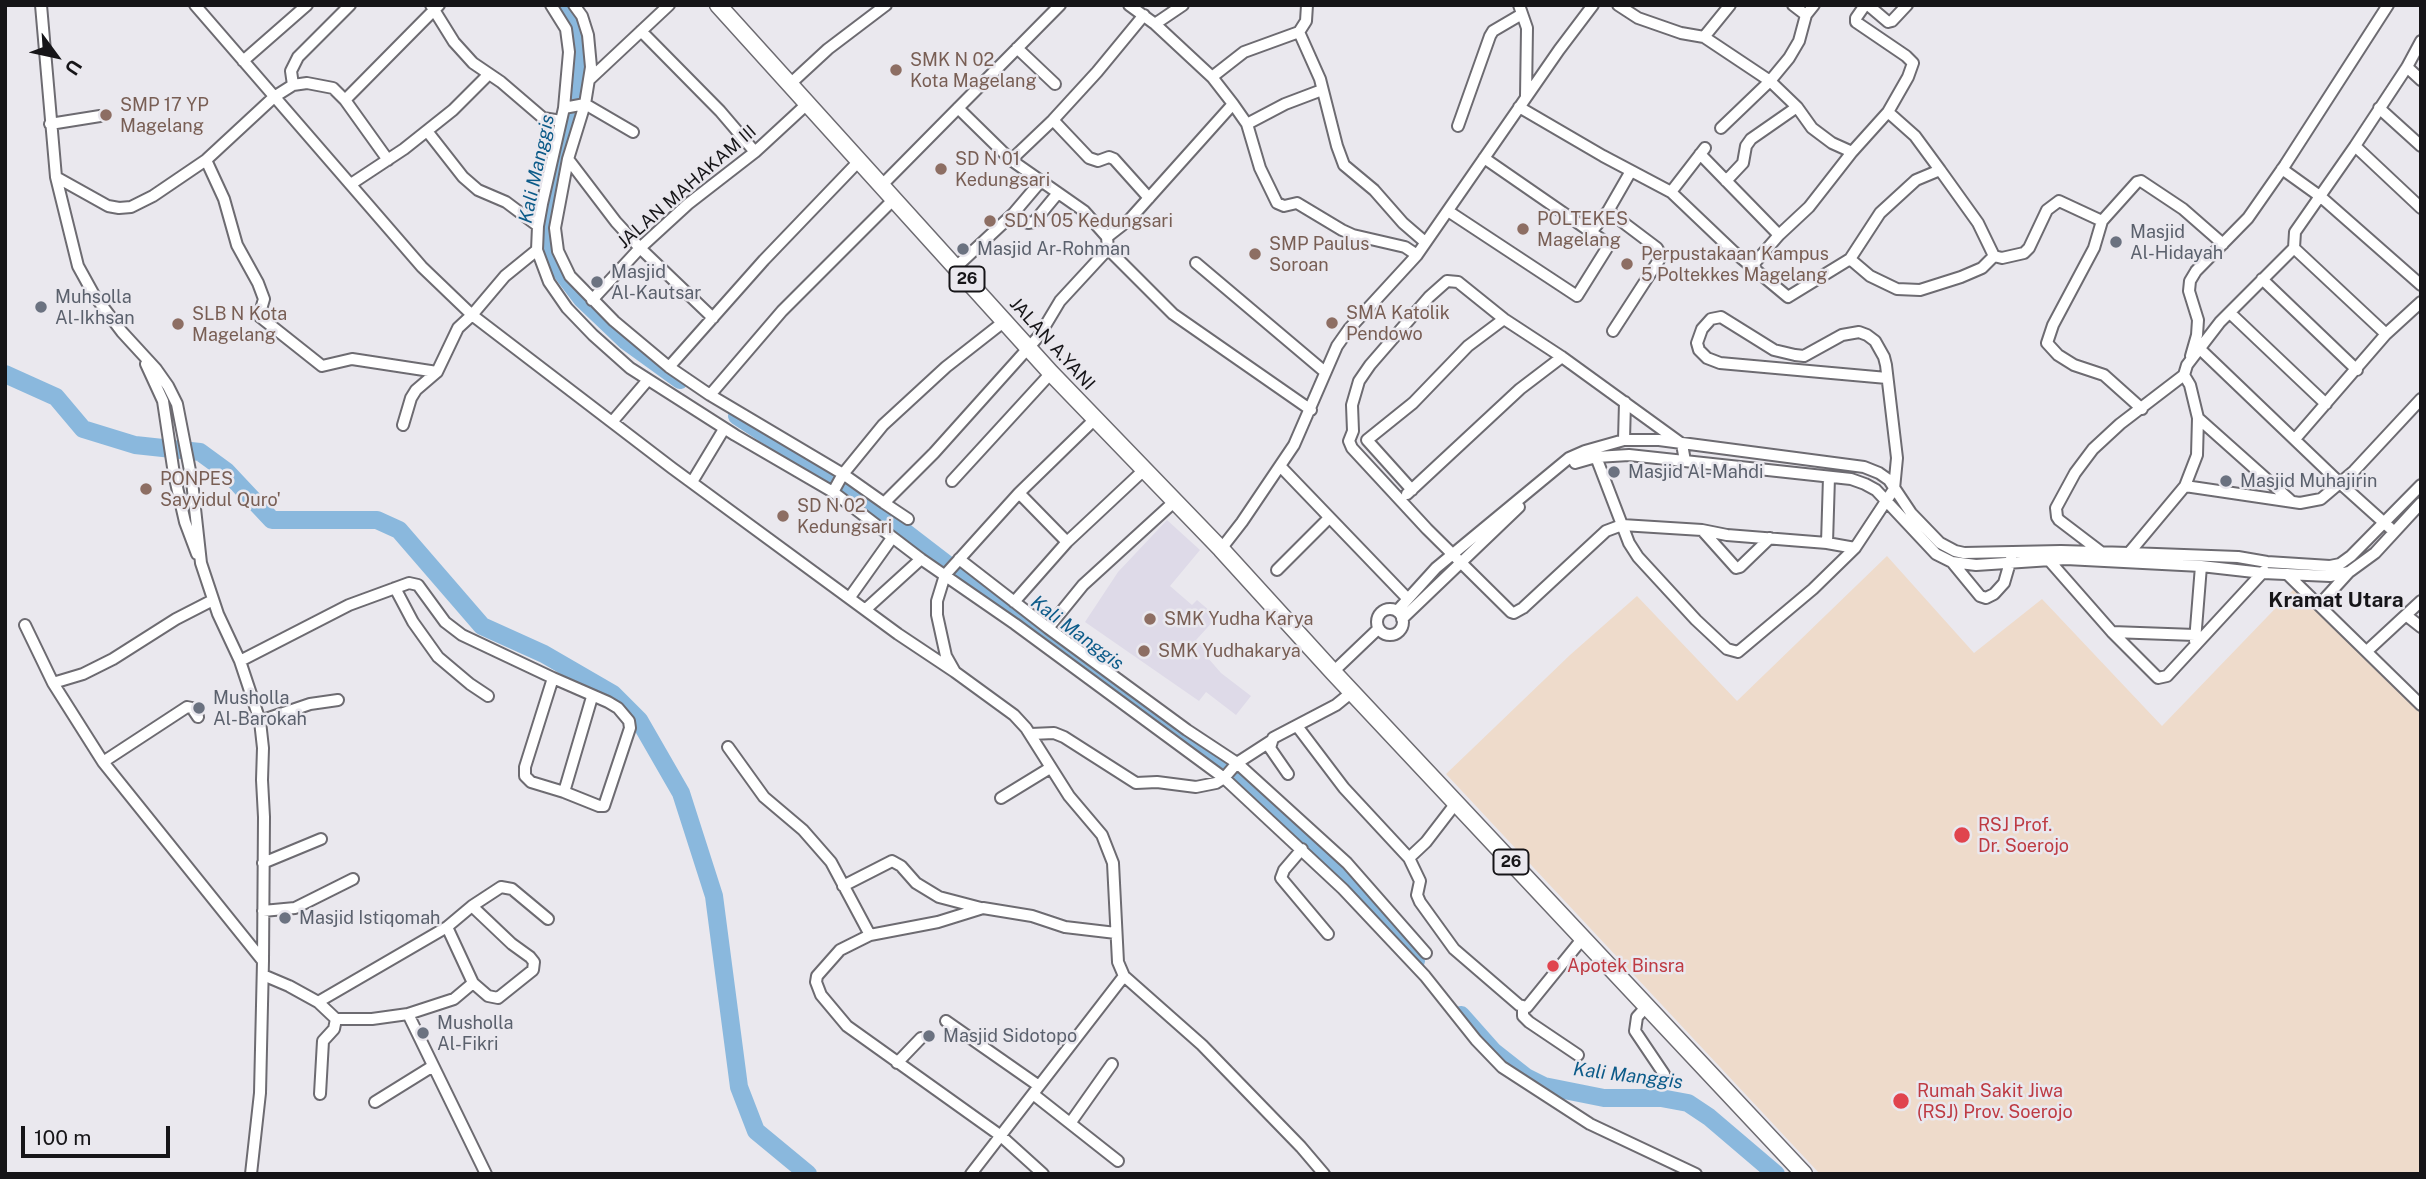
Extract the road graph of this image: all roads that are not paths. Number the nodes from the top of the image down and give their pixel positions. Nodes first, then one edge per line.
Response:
1 (41, 5) edge
2 (195, 5) edge
3 (307, 5) edge
4 (350, 5) edge
5 (551, 5) edge
6 (574, 5) edge
7 (669, 5) edge
8 (718, 5) edge
9 (886, 5) edge
10 (1060, 5) edge
11 (1129, 5) edge
12 (1182, 5) edge
13 (1307, 5) edge
14 (1593, 5) edge
15 (1618, 5) edge
16 (1730, 5) edge
17 (1793, 5) edge
18 (1814, 5) edge
19 (1866, 5) edge
20 (1907, 5) edge
21 (2388, 5) edge
22 (435, 7) edge
23 (1521, 10) edge
24 (1144, 15) junction
25 (1806, 15) junction
26 (1154, 24) junction
27 (641, 31) junction
28 (1298, 32) junction
29 (1704, 37) junction
30 (2421, 41) edge
31 (1017, 48) junction
32 (243, 61) junction
33 (2407, 67) junction
34 (489, 74) junction
35 (1212, 77) junction
36 (590, 79) junction
37 (1770, 80) junction
38 (2421, 80) edge
39 (1055, 84) dead end
40 (293, 85) junction
41 (789, 85) junction
42 (1322, 90) junction
43 (274, 97) junction
44 (345, 100) junction
45 (1522, 103) junction
46 (584, 104) junction
47 (807, 104) junction
48 (1233, 104) junction
49 (1797, 107) junction
50 (2379, 107) junction
51 (565, 108) junction
52 (958, 108) junction
53 (1888, 112) junction
54 (100, 116) dead end
55 (1054, 120) junction
56 (561, 121) junction
57 (50, 124) junction
58 (1247, 124) junction
59 (1458, 126) dead end
60 (1721, 128) dead end
61 (427, 131) junction
62 (633, 132) dead end
63 (2355, 146) junction
64 (2421, 146) edge
65 (755, 152) junction
66 (1852, 152) junction
67 (1484, 158) junction
68 (568, 159) junction
69 (206, 160) junction
70 (388, 160) junction
71 (1011, 160) junction
72 (859, 161) junction
73 (2282, 169) junction
74 (1940, 170) junction
75 (1631, 171) junction
76 (56, 177) junction
77 (1041, 181) junction
78 (1726, 181) junction
79 (351, 184) junction
80 (882, 185) junction
81 (1671, 192) junction
82 (1058, 193) junction
83 (2322, 197) junction
84 (1149, 198) junction
85 (894, 199) junction
86 (2421, 208) edge
87 (1448, 211) junction
88 (1608, 211) junction
89 (1013, 214) junction
90 (2102, 221) junction
91 (538, 226) junction
92 (1591, 232) junction
93 (1779, 235) junction
94 (1425, 242) junction
95 (1107, 243) junction
96 (2223, 244) junction
97 (640, 248) junction
98 (2294, 248) junction
99 (537, 250) junction
100 (1417, 255) junction
101 (1998, 257) junction
102 (1850, 259) junction
103 (1196, 262) dead end
104 (1752, 266) junction
105 (956, 267) junction
106 (2262, 279) junction
107 (2421, 285) edge
108 (592, 300) junction
109 (2421, 302) edge
110 (2230, 313) junction
111 (472, 315) junction
112 (713, 318) junction
113 (1504, 319) junction
114 (1006, 320) junction
115 (1613, 331) dead end
116 (2386, 334) junction
117 (1028, 345) junction
118 (2200, 349) junction
119 (140, 351) junction
120 (1562, 357) junction
121 (670, 367) junction
122 (2186, 370) junction
123 (2357, 370) junction
124 (437, 372) junction
125 (1325, 372) junction
126 (1051, 373) junction
127 (1887, 378) junction
128 (647, 381) junction
129 (710, 395) junction
130 (2421, 399) edge
131 (1625, 402) junction
132 (2326, 404) junction
133 (2142, 409) junction
134 (1311, 410) junction
135 (2198, 418) junction
136 (1094, 419) junction
137 (612, 422) junction
138 (403, 425) dead end
139 (724, 429) junction
140 (1353, 431) junction
141 (2295, 439) junction
142 (1367, 440) junction
143 (1624, 440) junction
144 (1682, 444) junction
145 (1596, 457) junction
146 (1685, 461) junction
147 (1281, 467) junction
148 (1145, 469) junction
149 (843, 475) junction
150 (1829, 477) junction
151 (952, 481) dead end
152 (692, 482) junction
153 (2341, 484) junction
154 (2421, 485) edge
155 (2185, 486) junction
156 (1894, 489) junction
157 (1412, 490) junction
158 (834, 491) junction
159 (1019, 492) junction
160 (1402, 499) junction
161 (1885, 500) junction
162 (2290, 500) junction
163 (1175, 501) junction
164 (884, 503) junction
165 (2421, 503) edge
166 (1329, 518) junction
167 (908, 519) dead end
168 (2385, 524) junction
169 (1622, 525) junction
170 (1702, 530) junction
171 (2395, 532) junction
172 (892, 538) junction
173 (1770, 538) junction
174 (1067, 542) junction
175 (1827, 543) junction
176 (1221, 548) junction
177 (1855, 548) junction
178 (2103, 553) junction
179 (2129, 553) junction
180 (2047, 556) junction
181 (1456, 558) junction
182 (2011, 558) junction
183 (921, 559) junction
184 (957, 560) junction
185 (1952, 562) junction
186 (201, 563) junction
187 (2202, 566) junction
188 (2265, 568) junction
189 (1277, 570) dead end
190 (2349, 572) junction
191 (946, 573) junction
192 (2287, 574) junction
193 (395, 588) junction
194 (850, 597) junction
195 (1407, 598) junction
196 (213, 600) junction
197 (1014, 601) junction
198 (2421, 601) edge
199 (2319, 605) junction
200 (866, 609) junction
201 (1400, 615) junction
202 (2407, 616) junction
203 (25, 625) dead end
204 (2421, 627) edge
205 (1048, 628) junction
206 (1378, 629) junction
207 (2112, 632) junction
208 (2195, 635) junction
209 (2194, 648) junction
210 (2367, 651) junction
211 (240, 661) junction
212 (955, 672) junction
213 (1333, 672) junction
214 (553, 678) junction
215 (53, 683) junction
216 (1352, 692) junction
217 (488, 696) dead end
218 (593, 697) junction
219 (338, 700) dead end
220 (2421, 705) edge
221 (198, 718) dead end
222 (260, 721) junction
223 (1297, 726) junction
224 (1031, 734) junction
225 (1271, 741) junction
226 (728, 747) dead end
227 (103, 762) junction
228 (1236, 764) junction
229 (1050, 768) junction
230 (1289, 774) dead end
231 (1225, 777) junction
232 (564, 792) junction
233 (1002, 799) dead end
234 (1456, 803) junction
235 (321, 839) dead end
236 (1303, 849) junction
237 (1409, 858) junction
238 (263, 863) junction
239 (353, 879) dead end
240 (843, 886) junction
241 (472, 906) junction
242 (983, 908) junction
243 (263, 911) junction
244 (548, 919) dead end
245 (447, 927) junction
246 (1115, 933) junction
247 (1328, 934) dead end
248 (870, 935) junction
249 (1583, 938) junction
250 (1426, 953) dead end
251 (264, 961) junction
252 (263, 975) junction
253 (1124, 976) junction
254 (473, 983) junction
255 (318, 1002) junction
256 (1647, 1006) junction
257 (1523, 1007) junction
258 (408, 1014) junction
259 (336, 1019) junction
260 (946, 1021) dead end
261 (921, 1038) dead end
262 (1577, 1055) dead end
263 (897, 1063) junction
264 (1112, 1064) dead end
265 (433, 1066) junction
266 (1664, 1074) dead end
267 (1036, 1090) junction
268 (320, 1094) dead end
269 (374, 1102) dead end
270 (1071, 1122) junction
271 (1001, 1136) junction
272 (1118, 1161) dead end
273 (251, 1174) edge
274 (486, 1174) edge
275 (971, 1174) edge
276 (1043, 1174) edge
277 (1324, 1174) edge
278 (1696, 1174) edge
279 (1804, 1174) edge

1 - 57 street
2 - 32 street
3 - 32 street
4 - 40 street
5 - 51 street
6 - 36 street
7 - 27 street
8 - 41 highway, JALAN A.YANI / 26
9 - 41 street
10 - 31 street
11 - 24 street
12 - 26 street
13 - 28 street
14 - 45 street
15 - 29 street
16 - 29 street
17 - 25 street
18 - 25 street
19 - 20 street
19 - 53 street
21 - 73 street
22 - 34 street
22 - 44 street
23 - 45 street
23 - 59 street
24 - 26 street
24 - 55 street
25 - 37 street
26 - 35 street
27 - 36 street
27 - 65 street
28 - 35 street
28 - 42 street
29 - 37 street
30 - 33 street
31 - 39 street
31 - 52 street
32 - 43 street
33 - 38 street
33 - 50 street
34 - 56 street
34 - 61 street
35 - 48 street
36 - 46 street
37 - 49 street
37 - 60 street
40 - 43 street
40 - 44 street
41 - 47 highway, JALAN A.YANI / 26
42 - 58 street
42 - 94 street
43 - 69 street
43 - 79 street
44 - 70 street
45 - 67 street
45 - 75 street
46 - 51 street
46 - 62 street
46 - 68 street
47 - 65 street, JALAN MAHAKAM III
47 - 72 highway, JALAN A.YANI / 26
48 - 58 street
48 - 84 street
49 - 66 street
49 - 78 street
50 - 63 street
50 - 64 street
51 - 56 street
52 - 71 street
52 - 80 street
53 - 66 street
53 - 74 street
54 - 57 street
55 - 71 street
55 - 84 street
56 - 91 street
57 - 76 street
58 - 100 street
61 - 70 street
61 - 91 street
63 - 83 street
63 - 86 street
65 - 97 street, JALAN MAHAKAM III
66 - 93 street
67 - 87 street
67 - 92 street
68 - 97 street
68 - 108 street
69 - 76 street
69 - 124 street
70 - 79 street
71 - 77 street
72 - 80 highway, JALAN A.YANI / 26
72 - 112 street
73 - 83 street
73 - 96 street
74 - 101 street
74 - 102 street
75 - 81 street
75 - 88 street
76 - 119 street
77 - 82 street
77 - 89 street
78 - 81 street
78 - 93 street
79 - 111 street
80 - 85 highway, JALAN A.YANI / 26
81 - 104 street
82 - 89 street
82 - 95 street
83 - 98 street
83 - 107 street
84 - 95 street
85 - 105 highway, JALAN A.YANI / 26
85 - 129 street
87 - 92 street
87 - 94 street
88 - 92 street
88 - 115 street
89 - 105 street
90 - 96 street
90 - 101 street
90 - 133 street
91 - 99 street
93 - 104 street
94 - 100 street
95 - 117 street
95 - 134 street
96 - 122 street
97 - 108 street, JALAN MAHAKAM III
97 - 112 street
98 - 106 street
98 - 116 street
99 - 111 street
99 - 128 street
100 - 125 street
101 - 102 street
102 - 104 street
103 - 125 street
105 - 114 highway, JALAN A.YANI / 26
106 - 110 street
106 - 123 street
108 - 121 street
109 - 116 street
110 - 118 street
110 - 132 street
111 - 124 street
111 - 137 street
112 - 121 street
113 - 120 street
113 - 140 street
113 - 142 street
114 - 117 highway, JALAN A.YANI / 26
114 - 149 street
116 - 123 street
117 - 126 highway, JALAN A.YANI / 26
117 - 164 street
118 - 122 street
118 - 141 street
119 - 186 street
119 - 186 street
120 - 131 street
120 - 157 street
121 - 129 street
122 - 133 street
122 - 135 street
123 - 132 street
124 - 138 street
125 - 134 street
126 - 136 highway, JALAN A.YANI / 26
126 - 151 street
127 - 127 street
127 - 156 street
128 - 137 street
128 - 139 street
129 - 149 street
130 - 153 street
131 - 143 street
131 - 144 street
132 - 141 street
133 - 178 street
134 - 147 street
135 - 155 street
135 - 162 street
136 - 148 highway, JALAN A.YANI / 26
136 - 159 street
137 - 152 street
139 - 152 street
139 - 158 street
140 - 142 street
140 - 160 street
141 - 153 street
142 - 157 street
143 - 144 street
143 - 181 street
144 - 146 street
144 - 156 street
145 - 146 street
145 - 169 street
145 - 181 street
146 - 150 street
147 - 166 street
147 - 176 street
148 - 163 highway, JALAN A.YANI / 26
148 - 174 street
149 - 158 street
149 - 164 street
150 - 161 street
150 - 175 street
152 - 194 street
153 - 162 street
153 - 168 street
154 - 168 street
155 - 162 street
155 - 179 street
156 - 161 street
156 - 182 street
157 - 160 street
158 - 172 street
159 - 174 street
159 - 184 street
160 - 181 street
161 - 177 street
161 - 185 street
163 - 176 highway, JALAN A.YANI / 26
163 - 205 street
164 - 167 street
165 - 171 street
166 - 189 street
166 - 195 street
168 - 171 street
168 - 188 street
169 - 170 street
169 - 177 street
169 - 181 street
170 - 173 street
170 - 173 street
171 - 190 street
172 - 183 street
172 - 194 street
173 - 175 street
174 - 197 street
175 - 177 street
176 - 213 highway, 26
178 - 179 street
178 - 180 street
179 - 188 street
180 - 182 street
180 - 187 street
180 - 207 street
181 - 195 street
181 - 201 street
182 - 185 street
182 - 185 street
183 - 191 street
183 - 200 street
184 - 191 street
184 - 197 street
186 - 196 street
187 - 188 street
187 - 208 street
188 - 192 street
188 - 209 street
190 - 192 street
190 - 199 street
191 - 212 street
191 - 231 street
192 - 199 street
193 - 211 street
193 - 214 street
193 - 217 street
194 - 200 street
195 - 201 street
196 - 211 street
196 - 215 street
197 - 205 street
198 - 202 street
199 - 210 street
200 - 212 street
201 - 206 street
201 - 206 street
202 - 204 street
202 - 210 street
203 - 215 street
205 - 228 street
206 - 213 street
207 - 208 street
207 - 209 street
208 - 209 street
210 - 220 street
211 - 222 street
212 - 224 street
213 - 216 highway, 26
214 - 218 street
214 - 232 street
215 - 227 street
216 - 223 street
216 - 234 highway, 26
218 - 232 street
218 - 232 street
219 - 222 street
221 - 227 street
222 - 238 street
223 - 225 street
223 - 237 street
224 - 229 street
224 - 231 street
225 - 228 street
225 - 230 street
226 - 240 street
227 - 251 street
228 - 231 street
228 - 250 street
229 - 233 street
229 - 246 street
231 - 236 street
234 - 237 street
234 - 249 highway, 26
235 - 238 street
236 - 247 street
236 - 278 street
237 - 257 street
238 - 243 street
239 - 243 street
240 - 242 street
240 - 248 street
241 - 244 street
241 - 245 street
241 - 254 street
242 - 246 street
242 - 248 street
243 - 251 street
245 - 254 street
245 - 255 street
246 - 253 street
248 - 263 street
249 - 256 highway, 26
249 - 257 street
251 - 252 street
252 - 255 street
252 - 273 street
253 - 267 street
253 - 277 street
254 - 258 street
255 - 259 street
256 - 266 street
256 - 279 highway, 26
257 - 262 street
258 - 259 street
258 - 265 street
259 - 268 street
260 - 267 street
261 - 263 street
263 - 271 street
264 - 270 street
265 - 269 street
265 - 274 street
267 - 270 street
267 - 271 street
270 - 272 street
271 - 275 street
271 - 276 street

